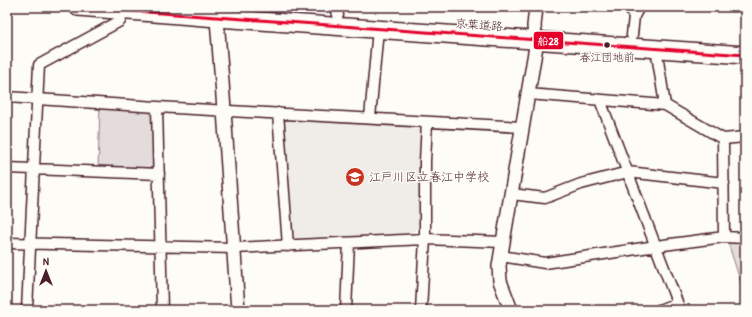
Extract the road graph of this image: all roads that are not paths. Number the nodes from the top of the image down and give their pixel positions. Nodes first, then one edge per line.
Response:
1 (78, 7) edge
2 (536, 7) edge
3 (628, 7) edge
4 (124, 10) junction
5 (215, 10) edge
6 (337, 11) edge
7 (637, 12) edge
8 (378, 29) junction
9 (535, 35) junction
10 (632, 35) junction
11 (745, 44) edge
12 (656, 48) junction
13 (745, 55) edge
14 (528, 94) junction
15 (7, 97) edge
16 (37, 98) junction
17 (600, 100) junction
18 (665, 105) junction
19 (157, 107) junction
20 (224, 110) junction
21 (278, 113) junction
22 (370, 118) junction
23 (427, 122) junction
24 (522, 127) junction
25 (745, 137) edge
26 (723, 139) junction
27 (7, 168) edge
28 (34, 169) junction
29 (628, 172) junction
30 (159, 174) junction
31 (724, 183) junction
32 (511, 194) junction
33 (724, 237) junction
34 (745, 238) edge
35 (425, 239) junction
36 (503, 242) junction
37 (348, 243) junction
38 (7, 244) edge
39 (31, 244) junction
40 (288, 246) junction
41 (656, 246) junction
42 (160, 248) junction
43 (234, 248) junction
44 (501, 256) junction
45 (679, 306) edge
46 (28, 310) edge
47 (162, 310) edge
48 (238, 310) edge
49 (346, 310) edge
50 (421, 310) edge
51 (511, 310) edge
52 (659, 310) edge

1 - 4 highway, 京葉道路
2 - 9 street
3 - 7 street
4 - 5 highway, 京葉道路
4 - 16 street
5 - 6 highway, 京葉道路
5 - 8 highway, 京葉道路
5 - 20 street
6 - 9 highway, 京葉道路
7 - 10 street
8 - 9 highway, 京葉道路
8 - 22 street
9 - 10 highway, 京葉道路
9 - 12 highway, 京葉道路
9 - 14 street
10 - 11 highway, 京葉道路
12 - 13 highway, 京葉道路
12 - 18 street
14 - 17 street
14 - 24 street
15 - 16 street
16 - 19 street
16 - 28 street
17 - 18 street
17 - 29 street
18 - 26 street
19 - 20 street
19 - 30 street
20 - 21 street
20 - 43 street
21 - 22 street
21 - 40 street
22 - 23 street
23 - 24 street
23 - 35 street
24 - 32 street
25 - 26 street
26 - 31 street
27 - 28 street
28 - 30 street
28 - 39 street
29 - 31 street
29 - 32 street
29 - 41 street
30 - 42 street
31 - 33 street
32 - 36 street
33 - 34 street
33 - 41 street
35 - 36 street
35 - 37 street
35 - 50 street
36 - 44 street
37 - 40 street
37 - 49 street
38 - 39 street
39 - 42 street
39 - 46 street
40 - 43 street
41 - 44 street
41 - 45 street
42 - 43 street
42 - 47 street
43 - 48 street
44 - 51 street
45 - 52 street

